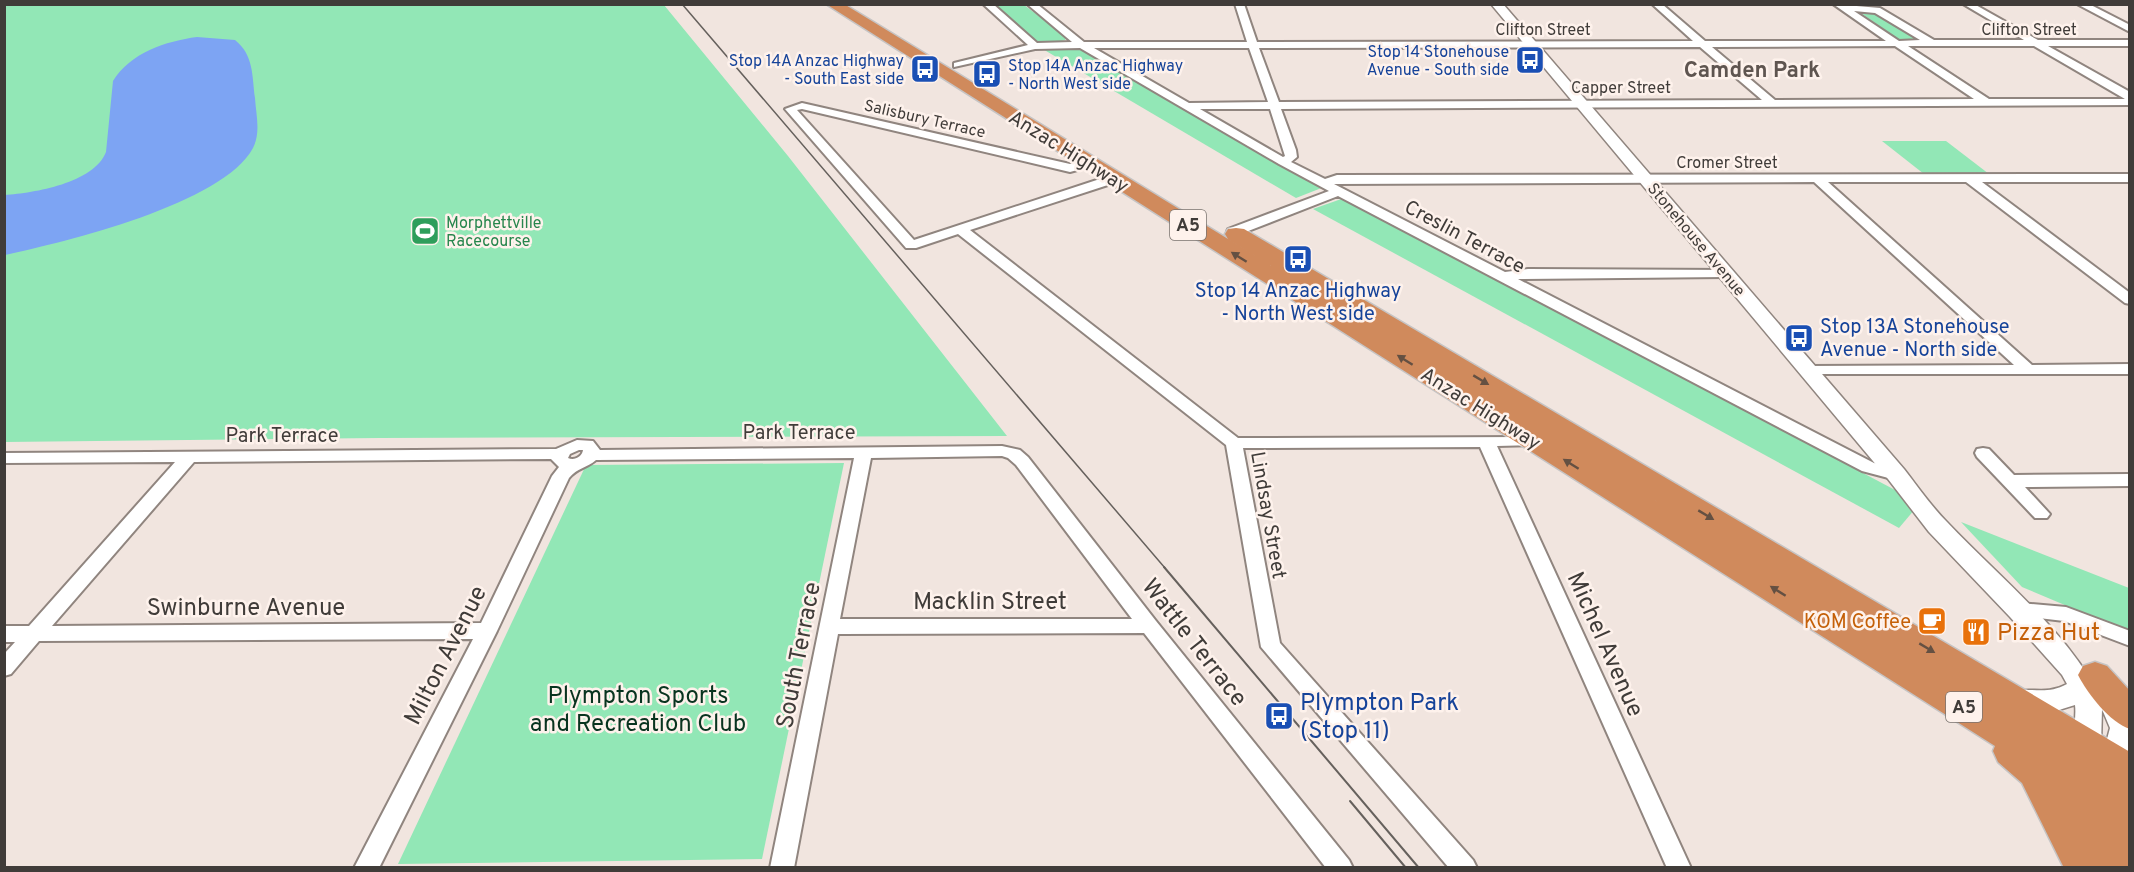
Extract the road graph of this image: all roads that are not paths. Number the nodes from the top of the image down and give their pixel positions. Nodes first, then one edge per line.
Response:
1 (987, 4) edge
2 (1031, 4) edge
3 (1239, 4) edge
4 (1496, 4) edge
5 (1656, 4) edge
6 (1967, 4) edge
7 (2081, 4) edge
8 (844, 6) edge
9 (1840, 6) edge
10 (2130, 29) edge
11 (1702, 43) junction
12 (1896, 43) junction
13 (1931, 43) junction
14 (2130, 43) edge
15 (1530, 44) junction
16 (2038, 44) junction
17 (1082, 45) junction
18 (1253, 45) junction
19 (1035, 46) junction
20 (958, 65) junction
21 (990, 92) junction
22 (2130, 97) edge
23 (2130, 102) edge
24 (1987, 103) junction
25 (1581, 104) junction
26 (1773, 104) junction
27 (1274, 105) junction
28 (1186, 106) junction
29 (1282, 162) junction
30 (1088, 164) junction
31 (1645, 178) junction
32 (1817, 178) junction
33 (1969, 178) junction
34 (1113, 179) junction
35 (2127, 180) edge
36 (1324, 183) junction
37 (1339, 191) junction
38 (1156, 195) junction
39 (1178, 209) junction
40 (960, 229) junction
41 (1233, 232) junction
42 (1725, 273) junction
43 (1502, 277) junction
44 (2130, 300) edge
45 (2027, 369) junction
46 (2130, 369) edge
47 (1809, 371) junction
48 (1486, 441) junction
49 (1533, 441) junction
50 (1234, 443) junction
51 (1007, 451) joint
52 (863, 453) junction
53 (1983, 453) dead end
54 (1607, 456) junction
55 (189, 457) junction
56 (4, 458) edge
57 (565, 460) junction
58 (1896, 474) junction
59 (2130, 480) edge
60 (2010, 481) junction
61 (1608, 487) junction
62 (1645, 494) junction
63 (2041, 514) dead end
64 (2027, 610) junction
65 (1149, 626) junction
66 (830, 627) junction
67 (487, 631) junction
68 (1845, 633) junction
69 (4, 634) edge
70 (35, 634) junction
71 (2130, 639) edge
72 (4, 668) edge
73 (2089, 681) junction
74 (2011, 698) junction
75 (2130, 714) edge
76 (2109, 778) edge
77 (2103, 857) edge
78 (366, 867) edge
79 (782, 867) edge
80 (1341, 867) edge
81 (1465, 867) edge
82 (1679, 867) edge

1 - 19 street
2 - 17 street, Creslin Terrace
3 - 18 street
4 - 15 street, Stonehouse Avenue
5 - 11 street
6 - 16 street
7 - 10 street
8 - 20 highway, Anzac Highway / A5
8 - 21 highway, Anzac Highway / A5
9 - 12 street
9 - 13 street
11 - 12 street, Clifton Street
11 - 15 street, Clifton Street
11 - 26 street
12 - 13 street, Clifton Street
12 - 24 street
13 - 16 street, Clifton Street
14 - 16 street, Clifton Street
15 - 18 street, Clifton Street
15 - 25 street, Stonehouse Avenue
16 - 22 street
17 - 18 street, Clifton Street
17 - 19 street, Clifton Street
17 - 28 street, Creslin Terrace
18 - 27 street
19 - 20 street, Clifton Street
20 - 21 highway, Anzac Highway / A5
21 - 30 highway, Anzac Highway / A5
21 - 38 highway, Anzac Highway / A5
23 - 24 street, Capper Street
24 - 26 street, Capper Street
25 - 26 street, Capper Street
25 - 27 street, Capper Street
25 - 31 street, Stonehouse Avenue
27 - 28 street, Capper Street
27 - 29 street
28 - 29 street, Creslin Terrace
29 - 36 street, Creslin Terrace
30 - 34 highway, Anzac Highway / A5
30 - 40 street, Salisbury Terrace
31 - 32 street, Cromer Street
31 - 36 street, Cromer Street
31 - 42 street, Stonehouse Avenue
32 - 33 street, Cromer Street
32 - 45 street
33 - 35 street, Cromer Street
33 - 44 street
34 - 38 highway, Anzac Highway / A5
34 - 40 street
36 - 37 street, Creslin Terrace
37 - 41 street
37 - 43 street, Creslin Terrace
38 - 39 highway, Anzac Highway / A5
39 - 41 highway, Anzac Highway / A5
49 -> 39 highway, Anzac Highway / A5
40 - 50 street, Lindsay Street
41 -> 54 highway, Anzac Highway / A5
42 - 43 street
42 - 47 street, Stonehouse Avenue
43 - 58 street, Creslin Terrace
45 - 46 street
45 - 47 street
47 - 58 street, Stonehouse Avenue
48 - 49 street
48 - 50 street
48 - 82 street, Michel Avenue
61 -> 49 highway, Anzac Highway / A5
50 - 81 street, Lindsay Street
51 - 52 street, Park Terrace
51 - 65 street, Wattle Terrace
52 - 57 street, Park Terrace
52 - 66 street, South Terrace
53 - 60 street
54 - 61 highway
54 - 62 highway, Anzac Highway / A5
55 - 56 street, Park Terrace
55 - 57 street, Park Terrace
55 - 70 street
57 - 67 street, Milton Avenue
58 - 64 street, Stonehouse Avenue
59 - 60 street
60 - 63 street
61 - 62 highway, Anzac Highway / A5
68 -> 62 highway, Anzac Highway / A5
62 -> 74 highway, Anzac Highway / A5
64 - 71 street
64 - 73 street, Stonehouse Avenue
65 - 66 street, Macklin Street
65 - 80 street, Wattle Terrace
66 - 79 street, South Terrace
67 - 70 street, Swinburne Avenue
67 - 78 street, Milton Avenue
68 - 76 highway, Anzac Highway / A5
68 - 77 highway
69 - 70 street, Swinburne Avenue
70 - 72 street
73 - 74 street
73 - 75 highway
73 - 76 street, Stonehouse Avenue
74 - 76 highway, Anzac Highway / A5
76 - 77 highway

